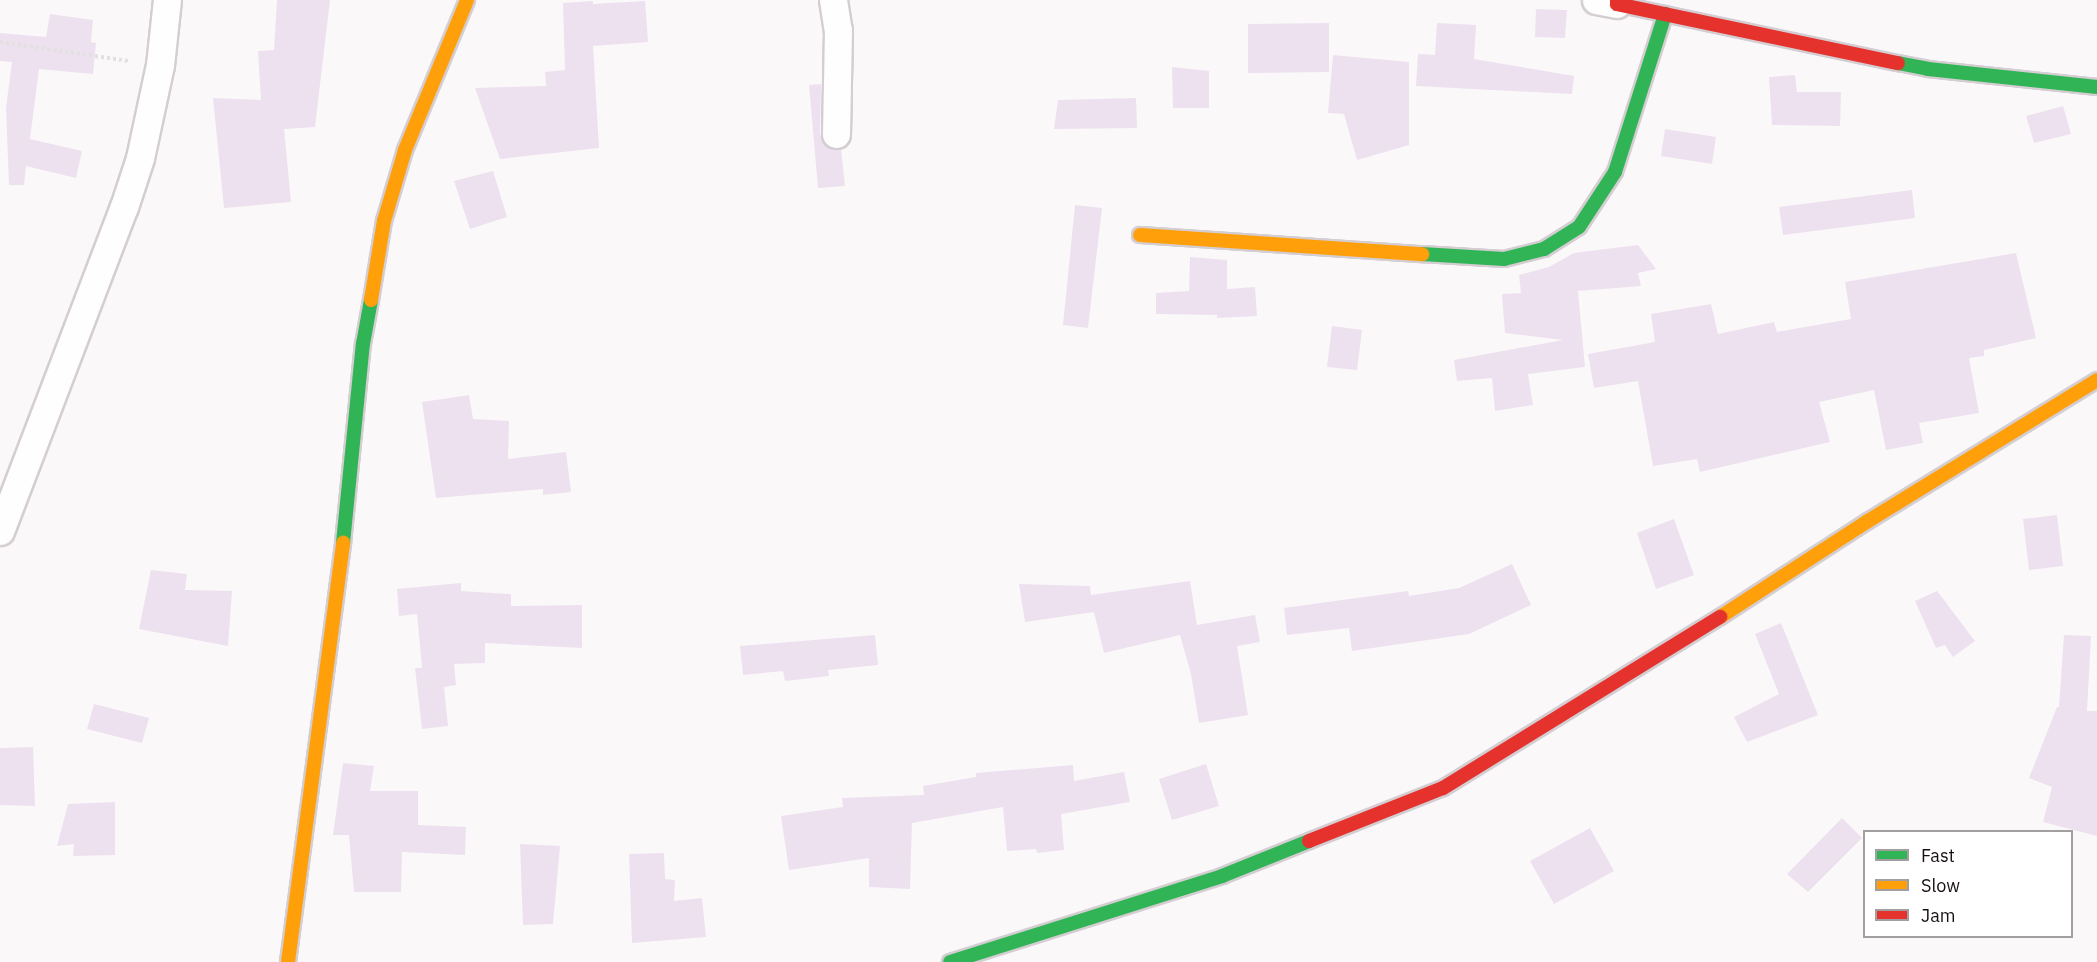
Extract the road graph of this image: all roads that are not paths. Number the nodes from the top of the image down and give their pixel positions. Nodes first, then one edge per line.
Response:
1 (167, 0) edge
2 (467, 0) edge
3 (833, 0) edge
4 (1610, 1) edge
5 (1665, 14) junction
6 (2097, 87) edge
7 (836, 134) dead end
8 (1140, 236) dead end
9 (2097, 380) edge
10 (8, 490) edge
11 (0, 531) edge
12 (288, 962) edge
13 (950, 962) edge

1 - 10 street
2 - 12 street
3 - 7 street
4 - 5 street
5 - 6 street
5 - 8 street
9 - 13 street
10 - 11 street

